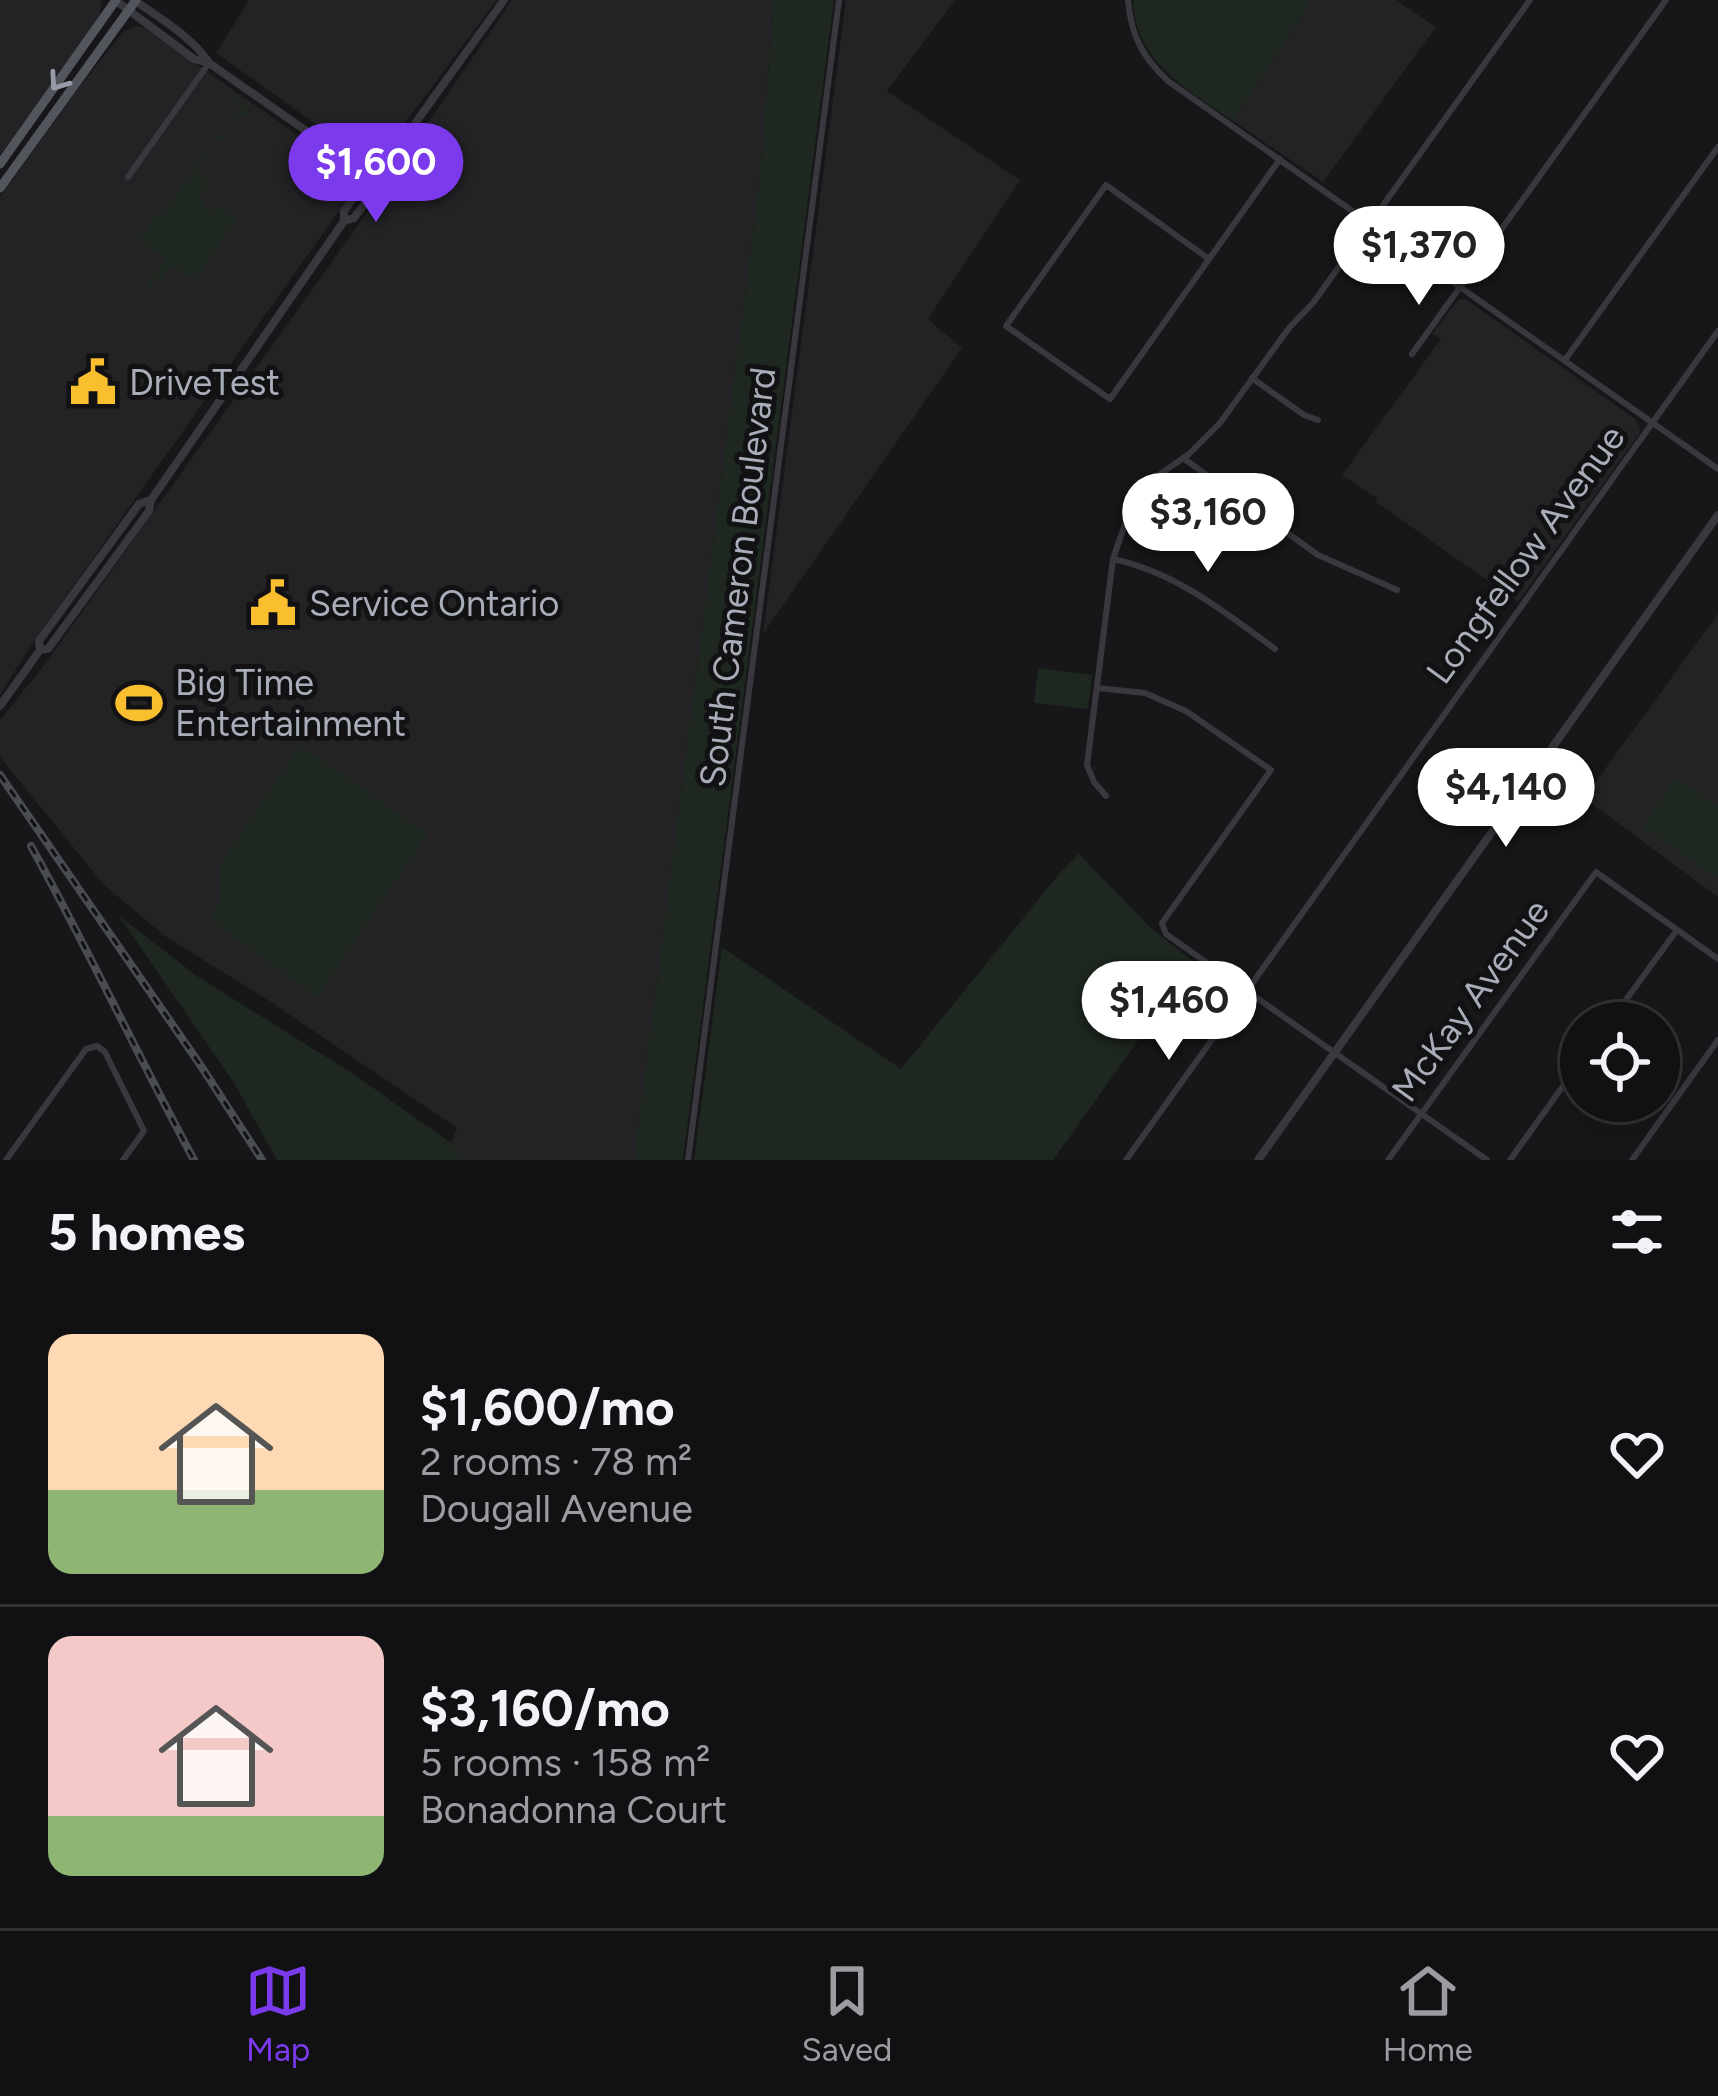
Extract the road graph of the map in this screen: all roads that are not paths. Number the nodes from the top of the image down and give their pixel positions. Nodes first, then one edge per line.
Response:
1 (116, 0) edge
2 (504, 0) edge
3 (839, 0) edge
4 (1128, 0) edge
5 (1530, 0) edge
6 (1666, 0) edge
7 (134, 3) edge
8 (209, 63) junction
9 (406, 136) junction
10 (1718, 147) edge
11 (1280, 159) junction
12 (0, 164) edge
13 (369, 175) junction
14 (128, 177) dead end
15 (383, 178) junction
16 (0, 188) edge
17 (376, 188) junction
18 (344, 221) junction
19 (1371, 223) junction
20 (1209, 259) junction
21 (1460, 286) junction
22 (1718, 331) edge
23 (1412, 354) dead end
24 (1565, 361) junction
25 (1252, 378) junction
26 (1318, 419) dead end
27 (1652, 423) junction
28 (1183, 458) junction
29 (1718, 470) edge
30 (1718, 514) edge
31 (1113, 559) junction
32 (1396, 590) dead end
33 (1275, 649) dead end
34 (1096, 688) junction
35 (0, 706) edge
36 (1106, 796) dead end
37 (1676, 930) junction
38 (1718, 959) edge
39 (1246, 990) junction
40 (1624, 1002) edge
41 (1718, 1040) edge
42 (1335, 1052) junction
43 (1560, 1090) edge
44 (1421, 1114) junction
45 (6, 1160) edge
46 (123, 1160) edge
47 (688, 1160) edge
48 (1126, 1160) edge
49 (1258, 1160) edge
50 (1388, 1160) edge
51 (1487, 1160) edge
52 (1510, 1160) edge
53 (1632, 1160) edge

1 - 7 street
1 -> 12 main road
2 - 9 street
3 - 47 street, South Cameron Boulevard
4 - 11 street
5 - 19 street
6 - 21 street
7 - 8 street
7 - 16 main road
8 - 13 street
8 - 14 street
9 - 13 street
9 - 15 street
10 - 24 street
11 - 19 street
11 - 20 street
13 - 15 street
13 - 17 street
13 - 18 street
15 - 17 street
17 - 18 street
18 - 35 street
19 - 21 street
19 - 25 street
20 - 20 street
21 - 23 street
21 - 24 street
22 - 27 street, Longfellow Avenue
24 - 27 street
25 - 26 street
25 - 28 street
27 - 29 street
27 - 39 street, Longfellow Avenue
28 - 31 street
28 - 32 street
30 - 42 street
31 - 33 street
31 - 34 street
34 - 36 street
34 - 39 street
37 - 38 street
37 - 40 street
37 - 44 street, McKay Avenue
39 - 42 street
39 - 48 street, Longfellow Avenue
41 - 53 street
42 - 44 street
42 - 49 street
43 - 52 street
44 - 50 street, McKay Avenue
44 - 51 street
45 - 46 street

